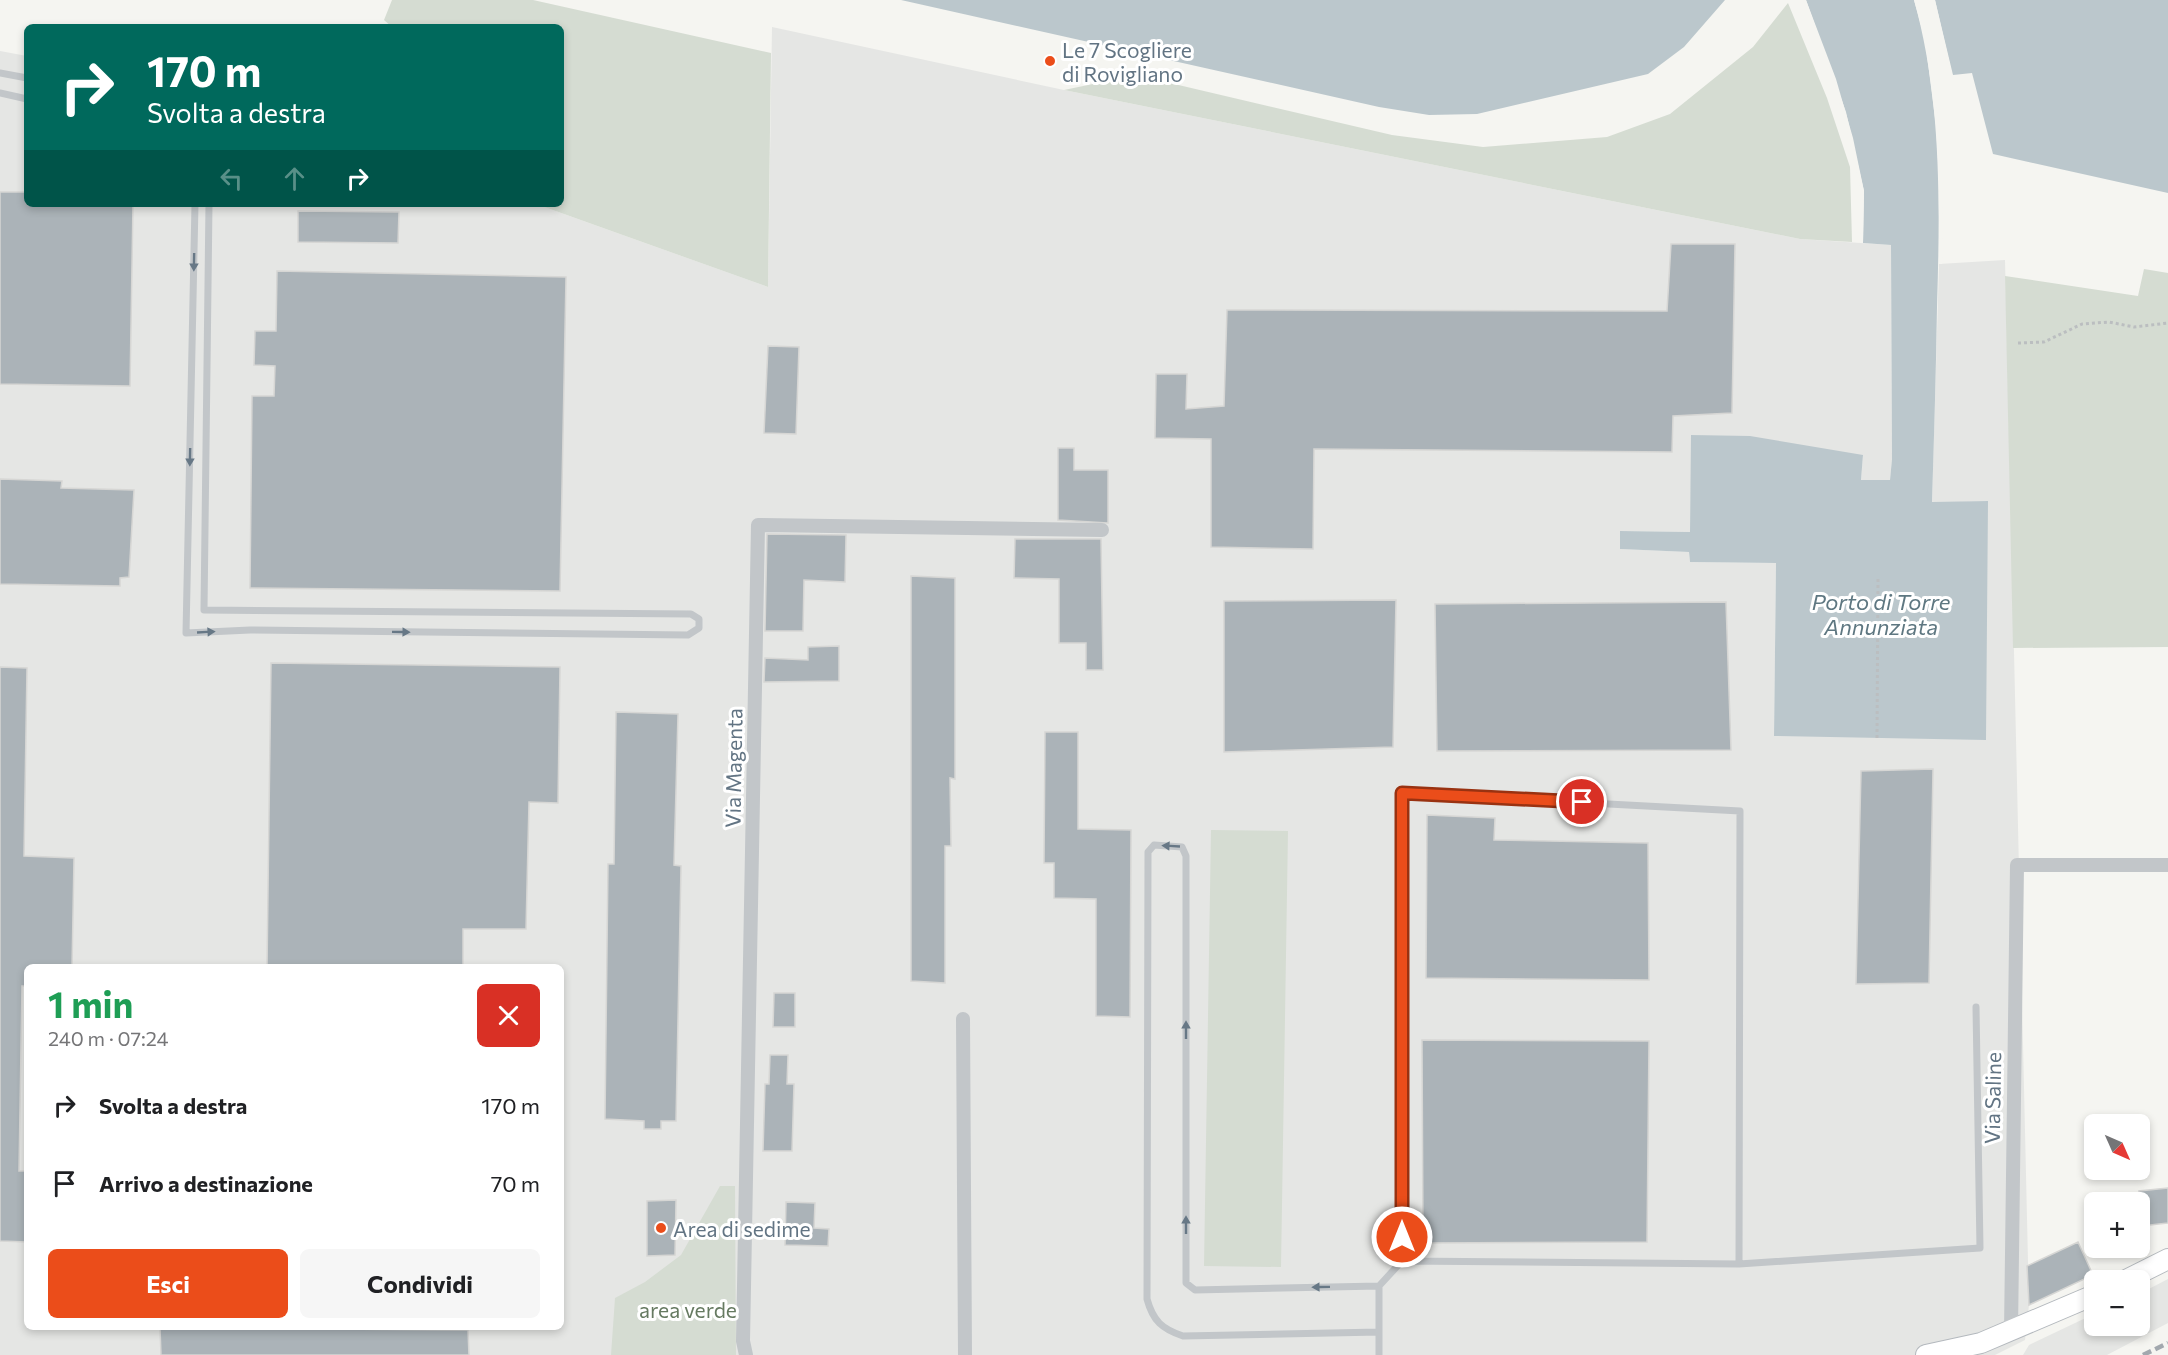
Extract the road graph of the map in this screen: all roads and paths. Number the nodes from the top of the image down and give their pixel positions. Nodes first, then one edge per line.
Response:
1 (0, 73) edge
2 (24, 77) edge
3 (0, 93) edge
4 (24, 98) edge
5 (195, 207) edge
6 (209, 207) edge
7 (2168, 323) edge
8 (2018, 343) dead end
9 (1102, 530) dead end
10 (1878, 579) dead end
11 (1877, 738) dead end
12 (2168, 865) edge
13 (1976, 1007) dead end
14 (963, 1019) dead end
15 (2168, 1259) edge
16 (1402, 1261) junction
17 (1739, 1264) junction
18 (2146, 1270) edge
19 (1379, 1286) junction
20 (2084, 1299) edge
21 (1379, 1332) junction
22 (2011, 1332) junction
23 (746, 1355) edge
24 (965, 1355) edge
25 (1379, 1355) edge
26 (1926, 1355) edge

1 - 2 lane
3 - 4 lane
5 -> 6 lane
7 - 8 path
9 - 23 street, Via Magenta
10 - 11 path
12 - 22 street, Via Saline
13 - 17 lane
14 - 24 street
15 - 18 street
16 - 17 lane
16 - 17 lane
16 - 19 lane
19 - 21 lane
19 -> 21 lane
20 - 22 street
21 - 25 lane
22 - 26 street

